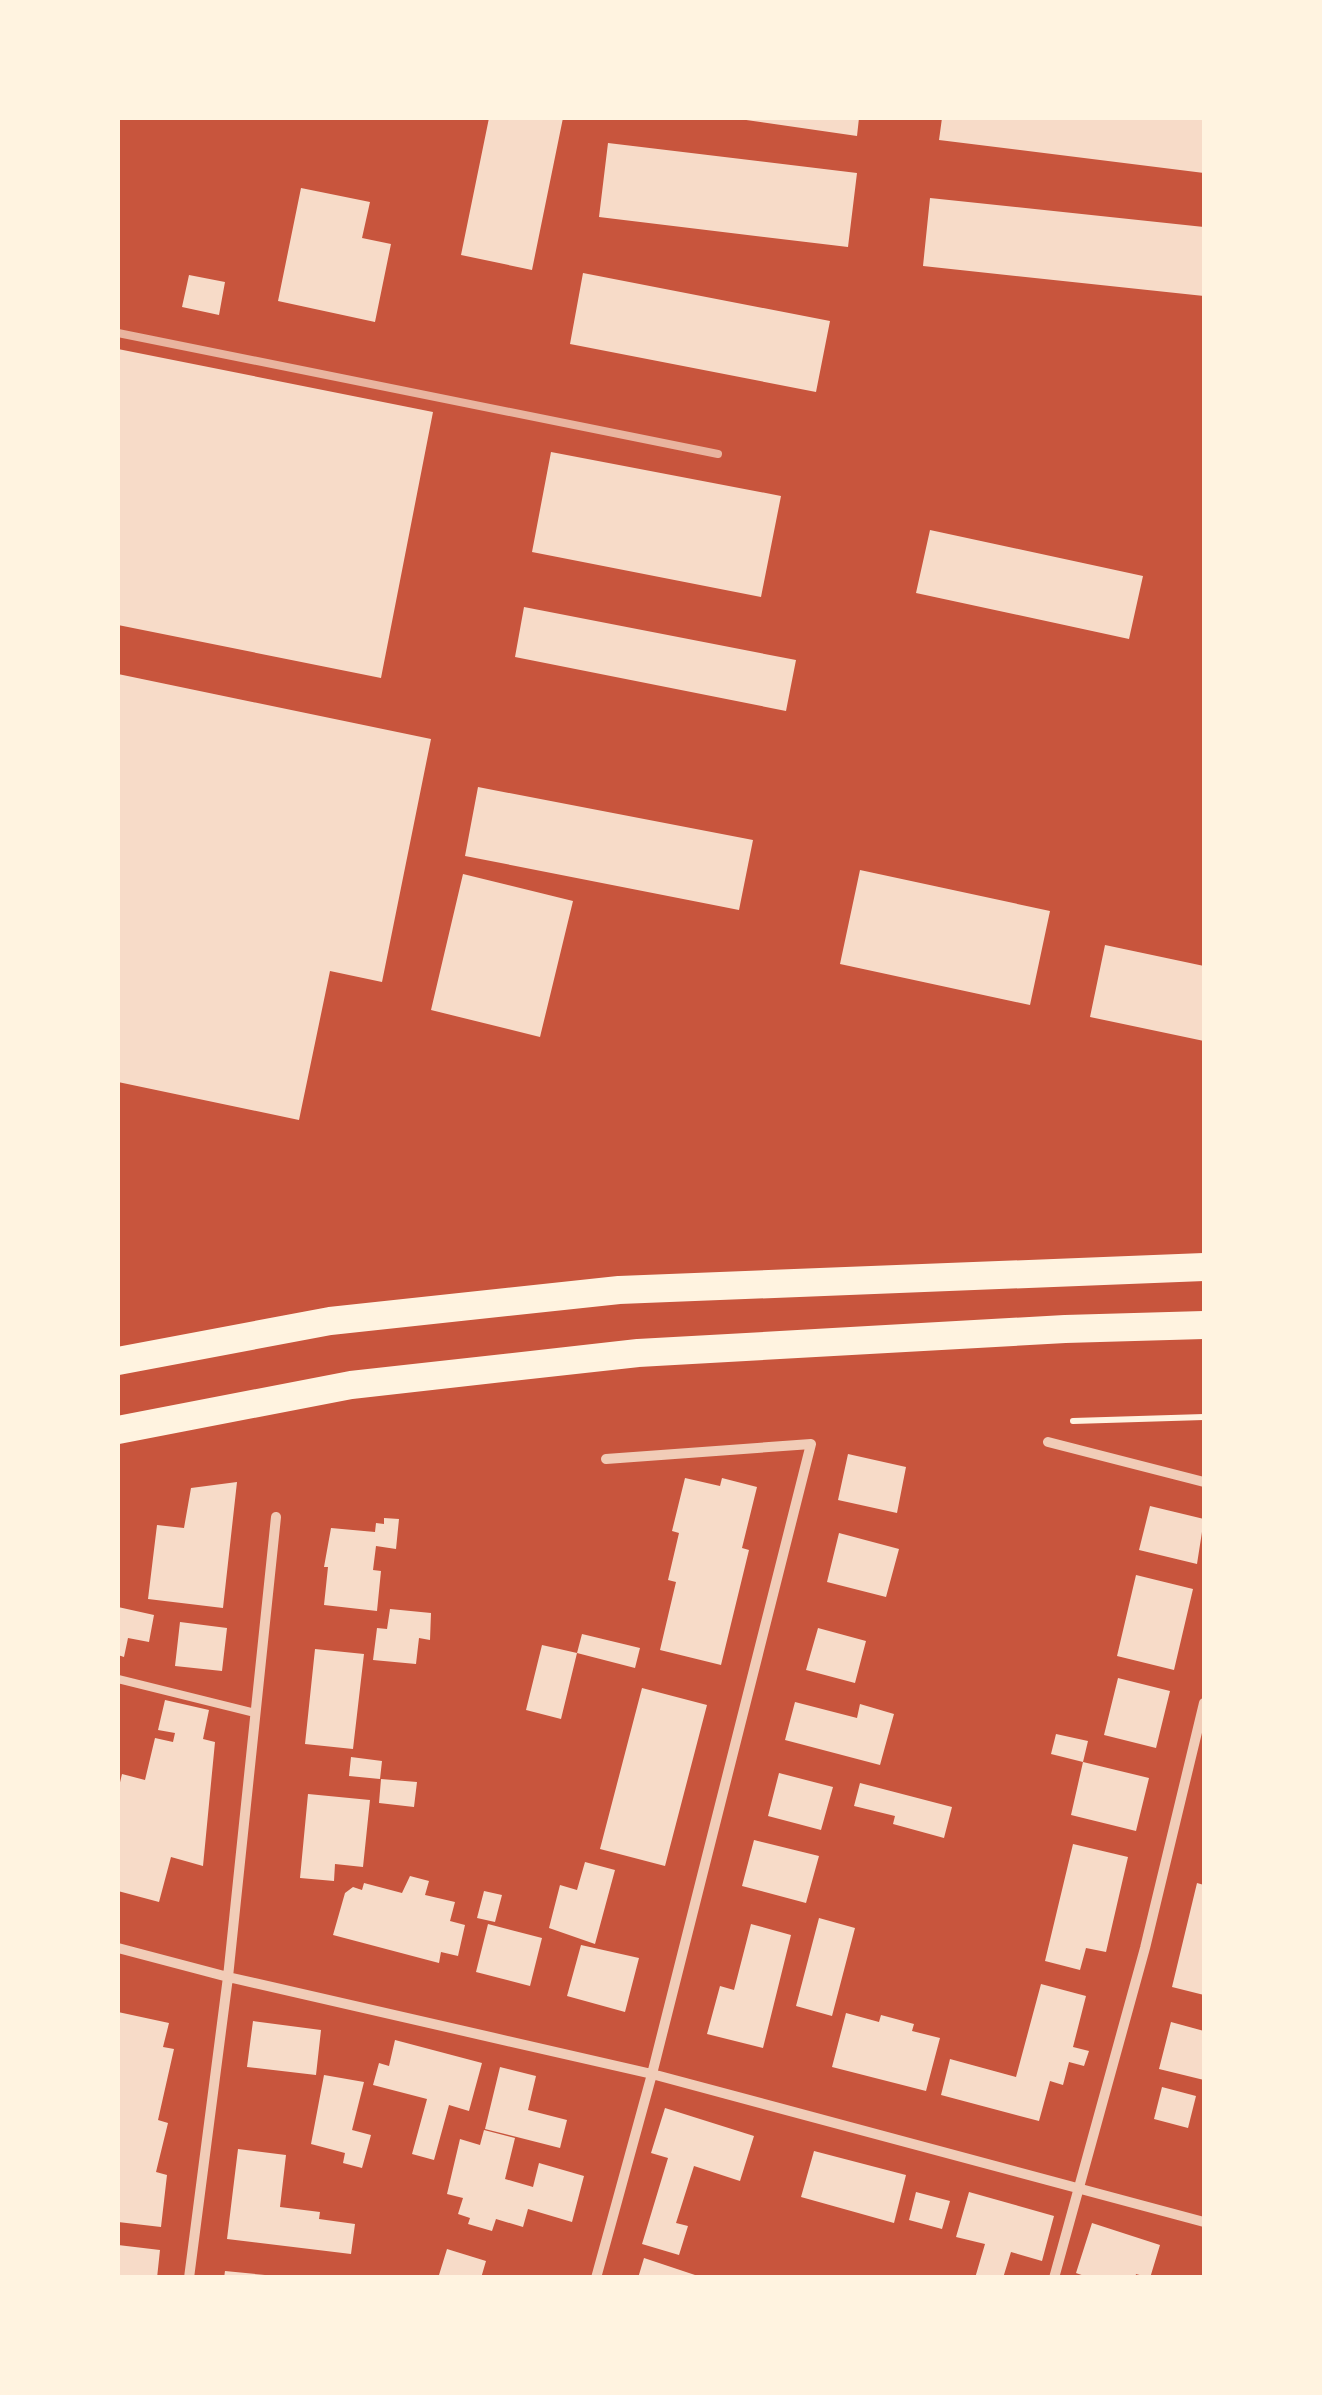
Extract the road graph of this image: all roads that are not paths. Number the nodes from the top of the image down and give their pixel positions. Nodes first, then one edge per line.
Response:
1 (1204, 1267) edge
2 (1204, 1326) edge
3 (118, 1361) edge
4 (118, 1430) edge
5 (1048, 1442) road end
6 (606, 1460) dead end
7 (1204, 1482) edge
8 (276, 1516) dead end
9 (118, 1679) edge
10 (1204, 1703) edge
11 (256, 1712) junction
12 (118, 1948) edge
13 (228, 1977) junction
14 (652, 2074) junction
15 (1079, 2188) junction
16 (1204, 2222) edge
17 (189, 2278) edge
18 (596, 2278) edge
19 (1054, 2278) edge

1 - 3 highway
2 - 4 highway
5 - 7 street
6 - 14 street
8 - 11 street
9 - 11 lane
10 - 15 street
11 - 13 street
12 - 13 street
13 - 14 street
13 - 17 street
14 - 15 street
14 - 18 street
15 - 16 street
15 - 19 street

